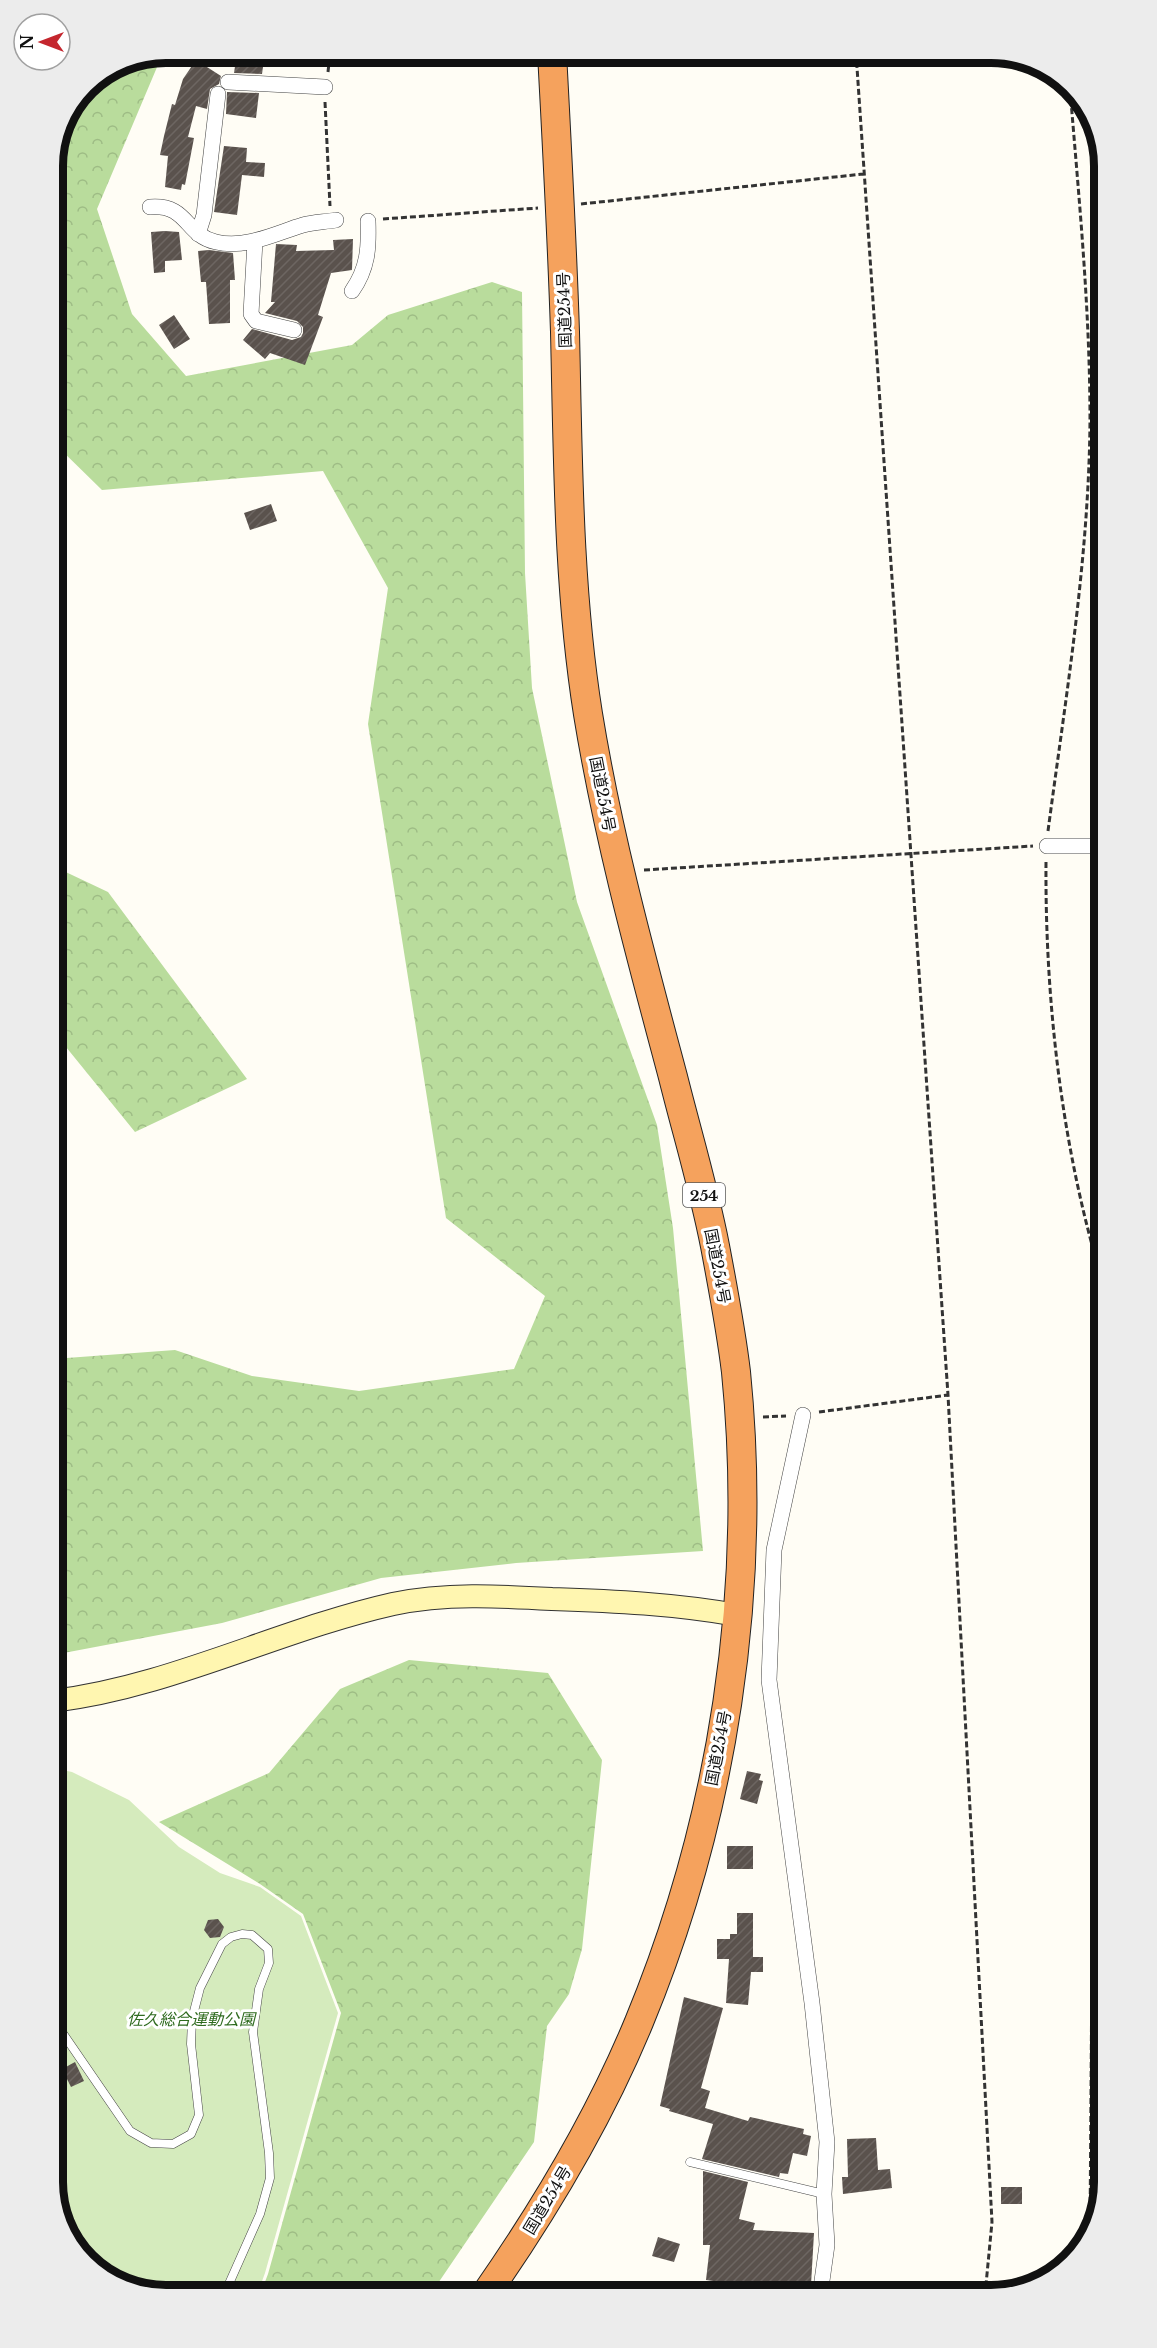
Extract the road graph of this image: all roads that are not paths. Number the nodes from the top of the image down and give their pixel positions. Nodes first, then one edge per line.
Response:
1 (553, 63) edge
2 (325, 87) road end
3 (150, 207) dead end
4 (336, 220) road end
5 (368, 220) road end
6 (198, 234) junction
7 (255, 241) junction
8 (352, 291) dead end
9 (294, 330) dead end
10 (1049, 846) road end
11 (1094, 846) edge
12 (803, 1415) road end
13 (737, 1615) junction
14 (63, 1699) edge
15 (63, 2035) edge
16 (690, 2162) dead end
17 (824, 2194) junction
18 (228, 2285) edge
19 (492, 2285) edge
20 (821, 2285) edge

1 - 13 highway, 国道254号 / 254
2 - 6 street
3 - 6 street
4 - 7 street
5 - 8 street
6 - 7 street
7 - 9 street
10 - 11 street
12 - 17 street
13 - 14 street
13 - 19 highway, 国道254号 / 254
15 - 18 lane
16 - 17 lane
17 - 20 street

